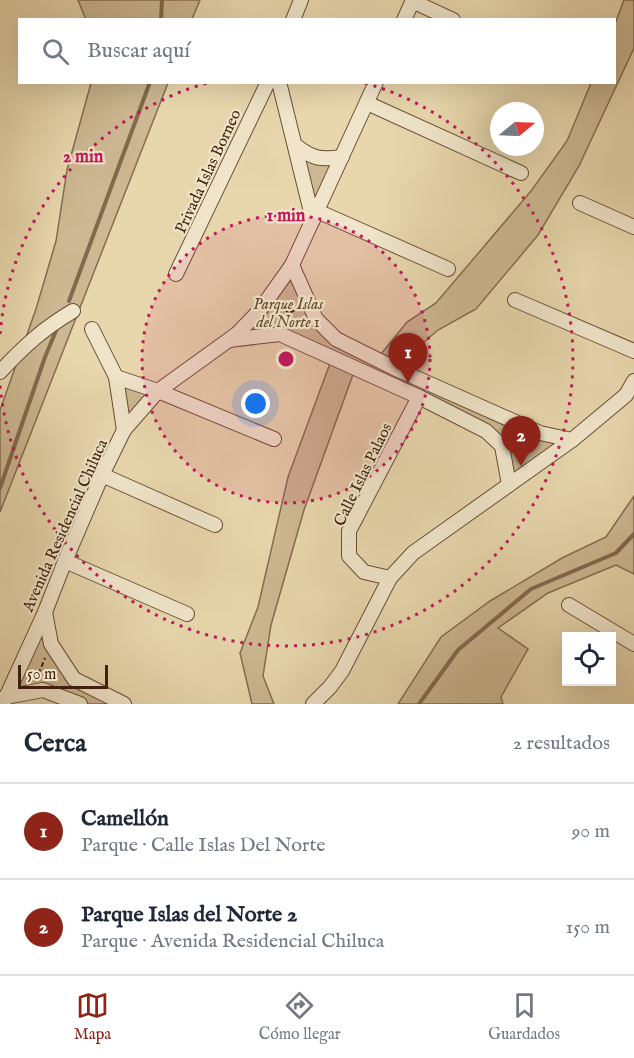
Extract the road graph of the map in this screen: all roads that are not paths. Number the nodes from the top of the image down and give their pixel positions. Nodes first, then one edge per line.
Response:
1 (301, 0) edge
2 (413, 1) edge
3 (294, 18) edge
4 (405, 18) edge
5 (449, 18) edge
6 (267, 84) edge
7 (280, 84) edge
8 (375, 84) edge
9 (366, 103) junction
10 (295, 146) junction
11 (342, 158) junction
12 (521, 173) dead end
13 (580, 203) dead end
14 (315, 216) junction
15 (634, 227) edge
16 (292, 265) junction
17 (448, 269) dead end
18 (176, 274) dead end
19 (515, 300) dead end
20 (73, 311) dead end
21 (92, 329) dead end
22 (229, 340) junction
23 (634, 351) edge
24 (0, 372) edge
25 (116, 377) junction
26 (634, 381) edge
27 (158, 391) junction
28 (418, 397) junction
29 (124, 430) junction
30 (274, 439) dead end
31 (572, 440) junction
32 (102, 475) junction
33 (509, 485) junction
34 (214, 525) dead end
35 (65, 561) junction
36 (390, 578) junction
37 (569, 605) dead end
38 (45, 612) junction
39 (187, 614) dead end
40 (634, 644) edge
41 (4, 700) edge
42 (80, 704) edge
43 (124, 704) edge
44 (313, 704) edge

1 - 3 street
2 - 4 street
2 - 5 street
6 - 18 street, Privada Islas Borneo
7 - 10 street
8 - 9 street, Avenida Residencial Chiluca
9 - 11 street, Avenida Residencial Chiluca
9 - 12 street
10 - 11 street
10 - 14 street
11 - 14 street, Avenida Residencial Chiluca
13 - 15 street
14 - 16 street, Avenida Residencial Chiluca
14 - 17 street
16 - 22 street, Avenida Residencial Chiluca
16 - 31 street
19 - 23 street
20 - 24 street
21 - 25 street
22 - 27 street, Avenida Residencial Chiluca
22 - 28 street
25 - 27 street
25 - 29 street
26 - 31 street
27 - 29 street, Avenida Residencial Chiluca
27 - 30 street
28 - 33 street
28 - 36 street, Calle Islas Palaos
29 - 32 street, Avenida Residencial Chiluca
31 - 33 street
32 - 34 street
32 - 35 street, Avenida Residencial Chiluca
33 - 36 street
35 - 38 street, Avenida Residencial Chiluca
35 - 39 street
36 - 44 street
37 - 40 street
38 - 41 street, Avenida Residencial Chiluca
38 - 43 street
41 - 42 street

